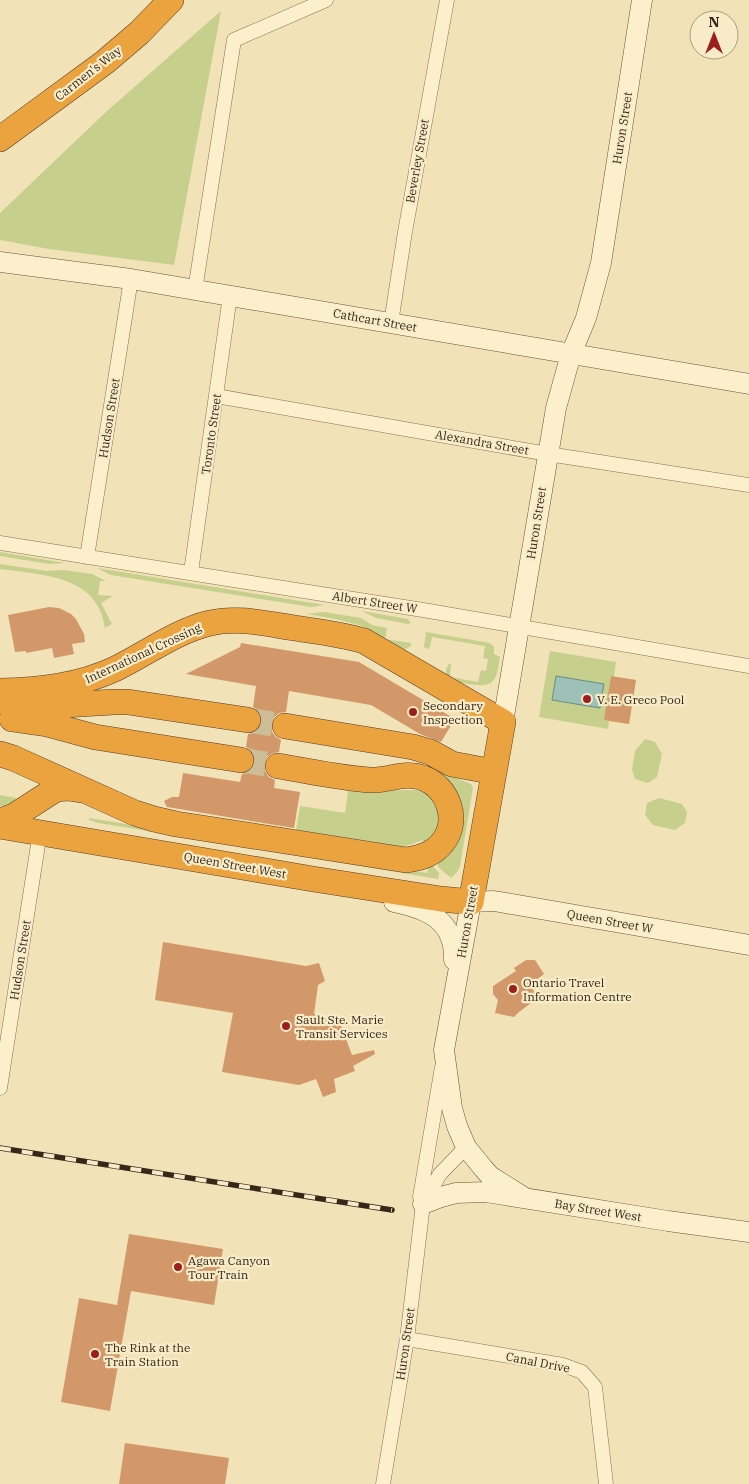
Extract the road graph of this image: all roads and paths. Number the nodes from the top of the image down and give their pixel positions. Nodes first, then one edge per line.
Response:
1 (170, 0) edge
2 (326, 0) edge
3 (447, 0) edge
4 (642, 0) edge
5 (0, 139) edge
6 (0, 262) edge
7 (131, 279) junction
8 (195, 290) junction
9 (230, 296) junction
10 (391, 323) junction
11 (572, 354) junction
12 (749, 384) edge
13 (216, 396) junction
14 (548, 454) junction
15 (749, 485) edge
16 (0, 543) edge
17 (87, 557) junction
18 (191, 572) junction
19 (519, 627) junction
20 (749, 666) edge
21 (0, 691) edge
22 (0, 706) edge
23 (0, 717) edge
24 (248, 720) tunnel mouth
25 (502, 722) junction
26 (285, 726) tunnel mouth
27 (0, 754) edge
28 (241, 760) tunnel mouth
29 (278, 766) tunnel mouth
30 (494, 772) junction
31 (86, 791) junction
32 (0, 820) edge
33 (0, 826) edge
34 (40, 832) junction
35 (313, 879) junction
36 (470, 902) junction
37 (749, 945) edge
38 (454, 994) junction
39 (444, 1050) junction
40 (0, 1088) edge
41 (466, 1147) junction
42 (525, 1198) junction
43 (423, 1204) junction
44 (749, 1232) edge
45 (407, 1339) junction
46 (383, 1484) edge
47 (606, 1484) edge

1 - 5 highway, Carmen's Way
2 - 8 street
3 - 10 street, Beverley Street
4 - 11 main road, Huron Street
6 - 7 main road, Cathcart Street
7 - 8 main road, Cathcart Street
7 - 17 street, Hudson Street
8 - 9 main road, Cathcart Street
9 - 10 main road, Cathcart Street
9 - 13 street, Toronto Street
10 - 11 main road, Cathcart Street
11 - 12 main road, Cathcart Street
11 - 14 main road, Huron Street
13 - 14 street, Alexandra Street
13 - 18 street, Toronto Street
14 - 15 street, Alexandra Street
14 - 19 main road, Huron Street
16 - 17 street, Albert Street W
17 - 18 street, Albert Street W
18 - 19 street, Albert Street W
19 - 20 street, Albert Street W
19 - 25 main road, Huron Street
21 - 25 highway, International Crossing
22 - 24 highway, International Crossing
23 - 28 highway
25 - 30 highway, Huron Street
26 - 30 highway
27 - 31 highway
29 - 31 highway
30 - 36 highway, Huron Street
31 - 32 highway
33 - 34 highway, Queen Street West
34 - 35 highway, Queen Street West
34 - 40 street, Hudson Street
35 - 36 highway, Queen Street West
35 - 38 main road
36 - 37 main road, Queen Street W
36 - 38 main road, Huron Street
38 - 39 main road, Huron Street
39 - 41 main road, Huron Street
39 - 43 street, Huron Street
41 - 42 main road, Bay Street West
41 - 43 street, Huron Street
42 - 43 main road
42 - 44 main road, Bay Street West
43 - 45 street, Huron Street
45 - 46 street, Huron Street
45 - 47 street, Canal Drive

